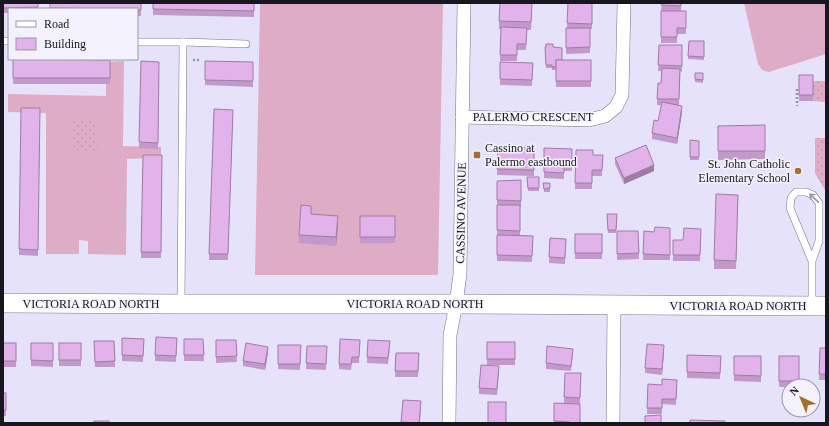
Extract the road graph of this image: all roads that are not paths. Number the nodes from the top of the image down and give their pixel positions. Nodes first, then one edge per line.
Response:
1 (464, 3) edge
2 (624, 3) edge
3 (138, 42) edge
4 (183, 42) junction
5 (246, 44) dead end
6 (462, 117) junction
7 (812, 261) junction
8 (3, 303) edge
9 (181, 304) junction
10 (456, 304) junction
11 (614, 305) junction
12 (819, 306) edge
13 (449, 423) edge
14 (613, 423) edge

1 - 6 street, CASSINO AVENUE
2 - 6 street, PALERMO CRESCENT
3 - 4 lane
4 - 5 lane
4 - 9 lane
6 - 10 street, CASSINO AVENUE
7 -> 7 lane
7 - 12 lane
8 - 9 main road, VICTORIA ROAD NORTH
9 - 10 main road, VICTORIA ROAD NORTH
10 - 11 main road, VICTORIA ROAD NORTH
10 - 13 street, CASSINO AVENUE
11 - 12 main road, VICTORIA ROAD NORTH
11 - 14 street

